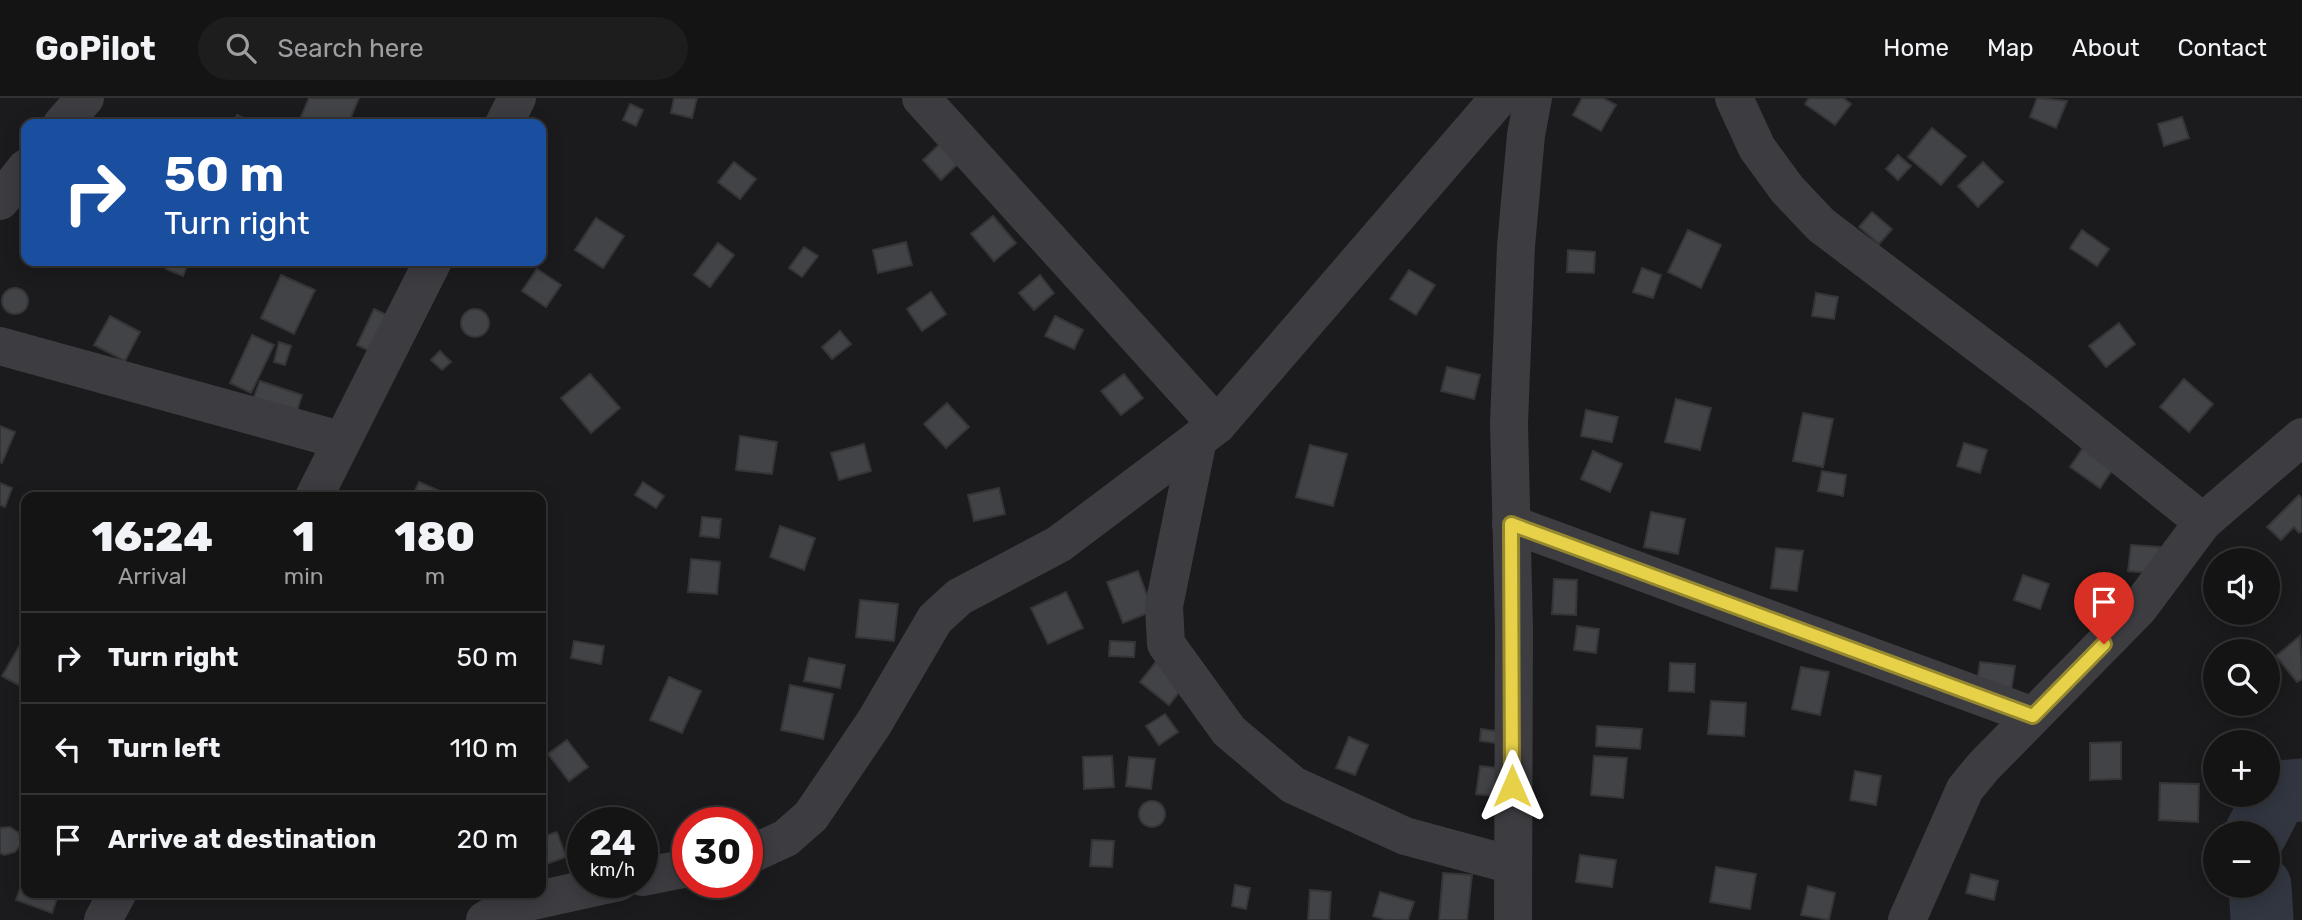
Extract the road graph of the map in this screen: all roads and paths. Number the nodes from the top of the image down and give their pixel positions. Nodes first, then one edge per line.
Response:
1 (517, 98) edge
2 (921, 98) edge
3 (1499, 98) edge
4 (1533, 98) edge
5 (1734, 98) edge
6 (506, 119) edge
7 (21, 174) edge
8 (0, 201) edge
9 (430, 266) edge
10 (0, 346) edge
11 (1208, 432) junction
12 (2302, 437) edge
13 (341, 440) junction
14 (316, 492) edge
15 (2203, 522) junction
16 (1511, 524) junction
17 (2033, 716) junction
18 (763, 849) edge
19 (1512, 865) junction
20 (567, 894) edge
21 (115, 898) edge
22 (103, 920) edge
23 (485, 920) edge
24 (1513, 920) edge
25 (1907, 920) edge

1 - 6 street
2 - 11 street
3 - 11 street
4 - 16 street
5 - 15 street
7 - 8 street
9 - 13 street
10 - 13 street
11 - 18 street
11 - 19 street
12 - 15 street
13 - 14 street
15 - 17 street
16 - 17 street
16 - 19 street
17 - 25 street
19 - 24 street
20 - 23 street
21 - 22 street

